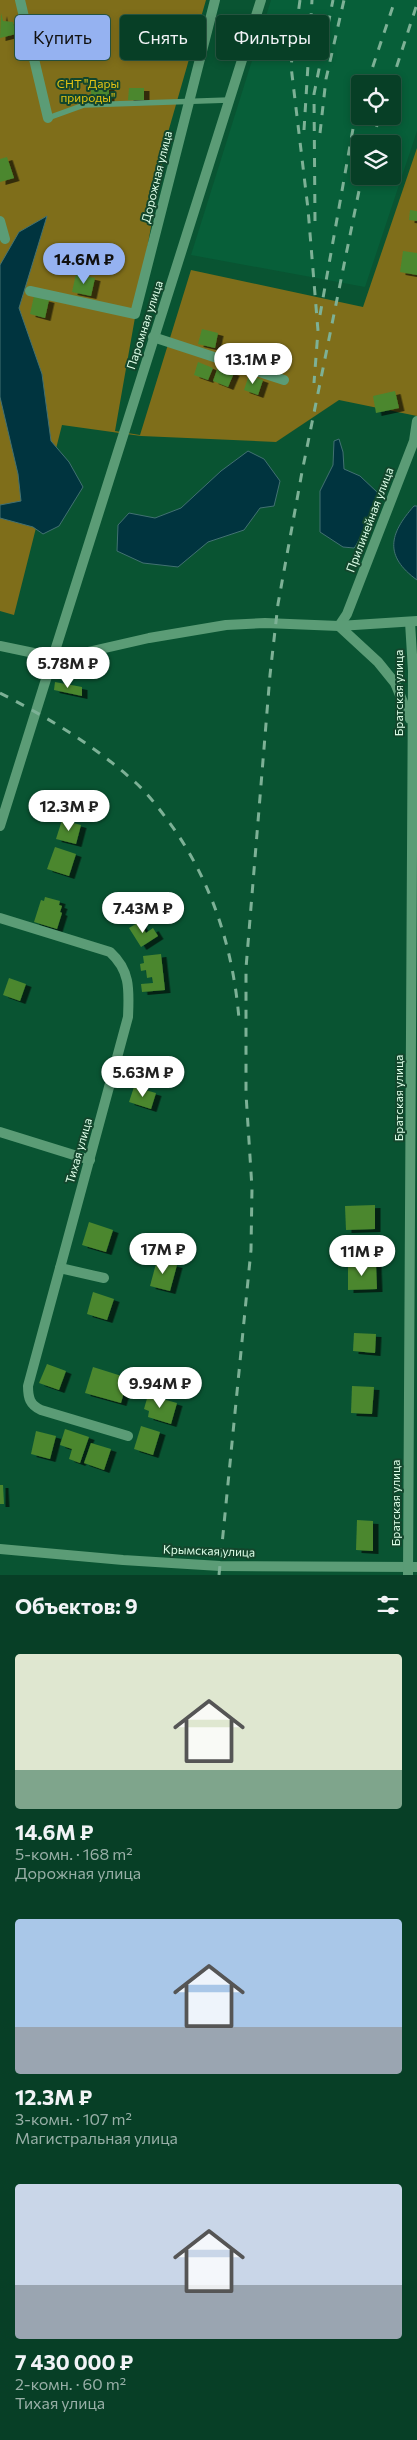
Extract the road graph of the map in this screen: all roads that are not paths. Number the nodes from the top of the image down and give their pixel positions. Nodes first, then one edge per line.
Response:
1 (20, 0) edge
2 (215, 0) edge
3 (261, 0) edge
4 (229, 100) junction
5 (189, 102) junction
6 (48, 118) joint
7 (0, 221) edge
8 (5, 239) dead end
9 (30, 291) dead end
10 (154, 337) junction
11 (284, 380) dead end
12 (417, 421) edge
13 (416, 441) edge
14 (414, 621) edge
15 (339, 626) junction
16 (0, 646) edge
17 (53, 657) junction
18 (412, 723) junction
19 (415, 751) edge
20 (0, 826) edge
21 (0, 918) edge
22 (0, 1132) edge
23 (414, 1141) edge
24 (90, 1160) junction
25 (60, 1268) junction
26 (104, 1278) dead end
27 (128, 1436) dead end
28 (0, 1548) edge
29 (411, 1569) edge

1 - 6 street
2 - 5 street, Дорожная улица
3 - 4 street, Паромная улица
4 - 5 lane
4 - 10 street, Паромная улица
5 - 6 lane
5 - 9 street, Дорожная улица
7 - 8 street
10 - 11 street
10 - 17 street, Паромная улица
12 - 13 street, Прилинейная улица
13 - 15 street, Прилинейная улица
14 - 15 street
14 - 18 street, Братская улица
15 - 17 street
15 - 18 street
16 - 17 street
17 - 20 street, Паромная улица
18 - 19 street, Братская улица
19 - 23 street, Братская улица
21 - 24 street, Тихая улица
22 - 24 street
23 - 29 street, Братская улица
24 - 25 street, Тихая улица
25 - 26 street
25 - 27 street, Тихая улица
28 - 29 street, Крымская улица

